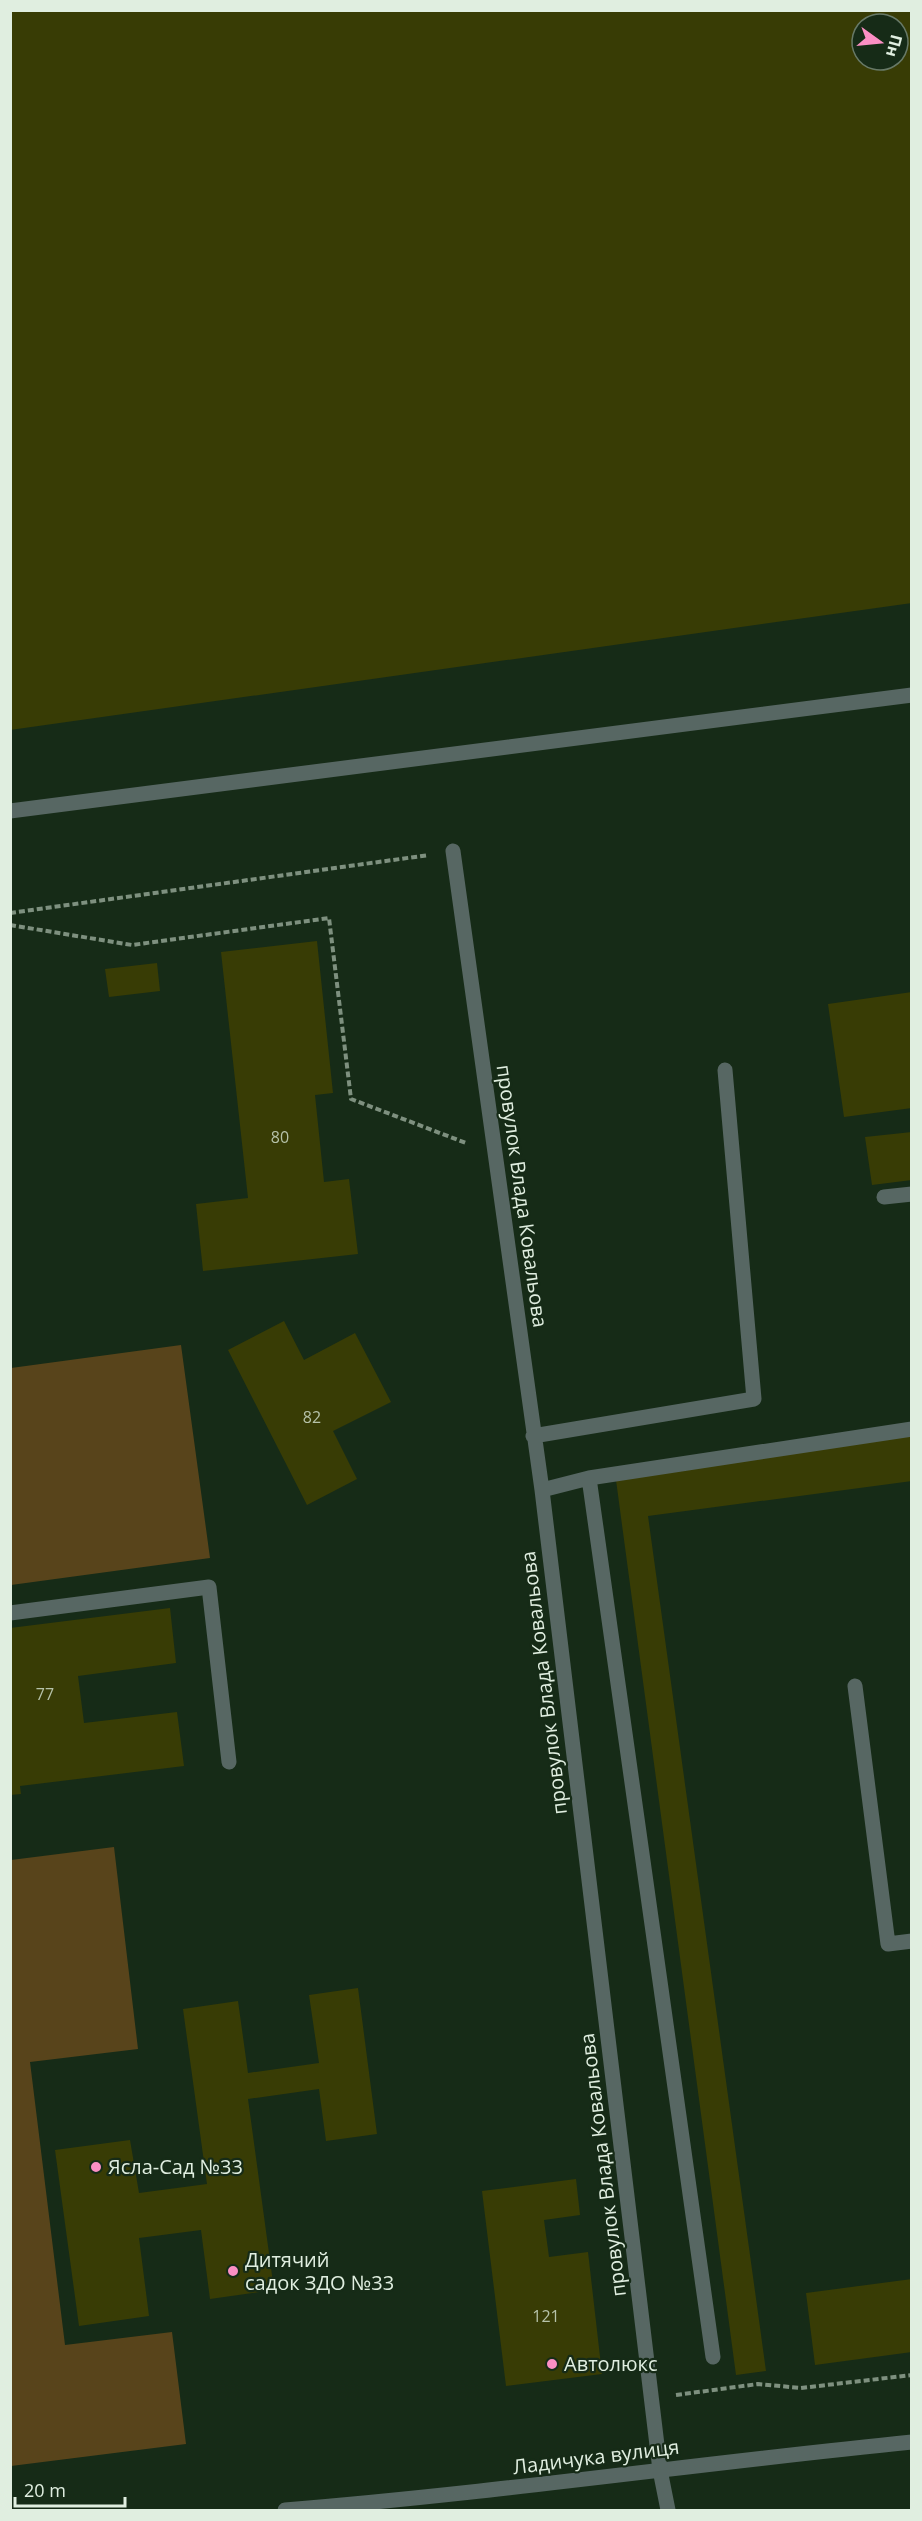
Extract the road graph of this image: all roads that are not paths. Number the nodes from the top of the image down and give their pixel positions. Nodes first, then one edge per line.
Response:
1 (912, 695) edge
2 (10, 812) edge
3 (453, 851) road end
4 (725, 1070) dead end
5 (912, 1194) edge
6 (884, 1197) dead end
7 (912, 1429) edge
8 (533, 1436) junction
9 (590, 1478) junction
10 (542, 1490) junction
11 (10, 1613) edge
12 (855, 1686) dead end
13 (229, 1762) dead end
14 (912, 1941) edge
15 (713, 2357) dead end
16 (912, 2442) edge
17 (660, 2470) junction
18 (436, 2504) edge
19 (285, 2511) edge
20 (668, 2511) edge

1 - 2 street
3 - 8 street, провулок Влада Ковальова
4 - 8 street
5 - 6 street
7 - 9 street
8 - 10 street, провулок Влада Ковальова
9 - 10 street
9 - 15 street
10 - 17 street, провулок Влада Ковальова
11 - 13 street
12 - 14 street
16 - 17 street, Ладичука вулиця
17 - 18 street, Ладичука вулиця
17 - 20 street, провулок Влада Ковальова
18 - 19 street, Ладичука вулиця

